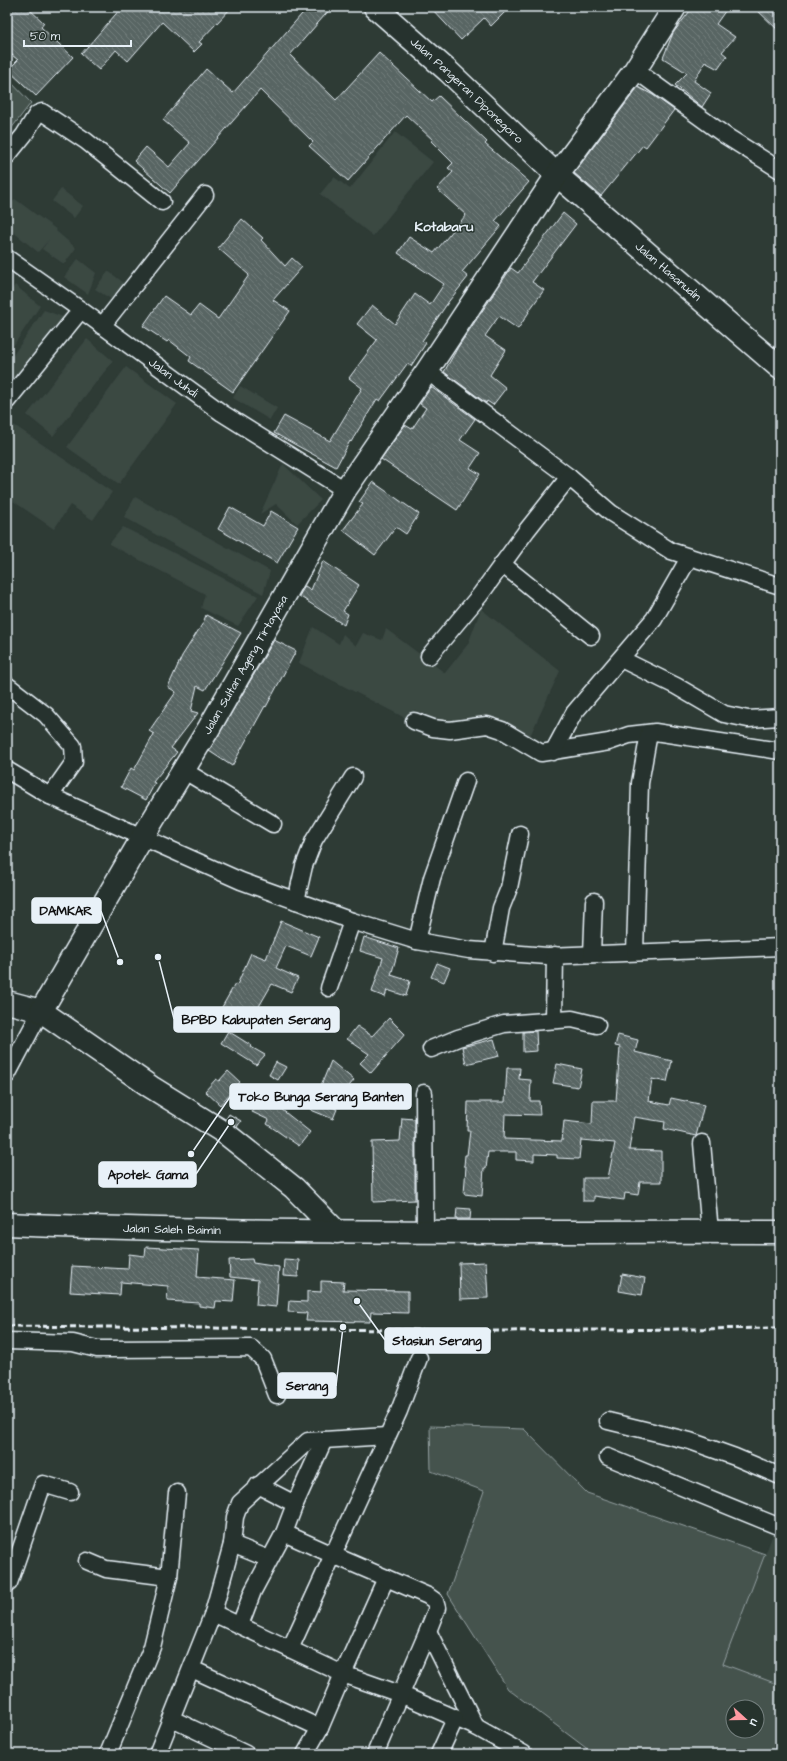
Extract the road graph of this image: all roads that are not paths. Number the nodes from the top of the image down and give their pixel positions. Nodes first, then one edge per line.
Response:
1 (375, 7) edge
2 (676, 7) edge
3 (635, 70) junction
4 (7, 156) edge
5 (780, 170) edge
6 (557, 175) junction
7 (206, 194) dead end
8 (162, 202) dead end
9 (7, 258) edge
10 (81, 310) junction
11 (102, 326) junction
12 (780, 368) edge
13 (427, 371) junction
14 (7, 401) edge
15 (569, 477) junction
16 (345, 490) junction
17 (689, 558) junction
18 (502, 564) junction
19 (780, 586) edge
20 (591, 636) dead end
21 (429, 656) dead end
22 (622, 659) junction
23 (7, 685) edge
24 (780, 717) edge
25 (414, 721) dead end
26 (649, 733) junction
27 (780, 751) edge
28 (553, 752) junction
29 (7, 770) edge
30 (184, 770) junction
31 (353, 777) dead end
32 (466, 781) dead end
33 (50, 796) junction
34 (273, 824) dead end
35 (520, 834) dead end
36 (142, 838) junction
37 (296, 901) junction
38 (594, 902) dead end
39 (352, 922) junction
40 (417, 941) junction
41 (780, 947) edge
42 (636, 952) junction
43 (493, 953) junction
44 (592, 954) junction
45 (555, 955) junction
46 (329, 988) dead end
47 (7, 1002) edge
48 (41, 1011) junction
49 (554, 1019) junction
50 (597, 1025) dead end
51 (431, 1049) dead end
52 (7, 1075) edge
53 (424, 1094) dead end
54 (702, 1143) dead end
55 (7, 1224) edge
56 (337, 1232) junction
57 (425, 1232) junction
58 (710, 1232) junction
59 (780, 1232) edge
60 (7, 1341) edge
61 (419, 1358) dead end
62 (277, 1395) dead end
63 (608, 1421) dead end
64 (387, 1436) junction
65 (324, 1440) junction
66 (608, 1457) dead end
67 (780, 1476) edge
68 (258, 1485) junction
69 (70, 1492) dead end
70 (177, 1493) dead end
71 (294, 1504) junction
72 (780, 1527) edge
73 (284, 1533) junction
74 (232, 1544) junction
75 (333, 1555) junction
76 (269, 1559) junction
77 (87, 1562) dead end
78 (169, 1577) junction
79 (386, 1578) junction
80 (8, 1585) edge
81 (213, 1613) junction
82 (240, 1625) junction
83 (428, 1631) junction
84 (290, 1649) junction
85 (192, 1669) junction
86 (343, 1674) junction
87 (400, 1694) junction
88 (172, 1719) junction
89 (455, 1719) junction
90 (476, 1727) junction
91 (320, 1728) junction
92 (501, 1748) edge
93 (108, 1754) edge
94 (156, 1754) edge
95 (246, 1754) edge
96 (305, 1754) edge
97 (375, 1754) edge
98 (439, 1754) edge
99 (524, 1754) edge

1 - 6 main road, Jalan Pangeran Diponegoro
2 - 3 main road, Jalan Sultan Ageng Tirtayasa
3 - 5 street
3 - 6 main road, Jalan Sultan Ageng Tirtayasa
4 - 8 street
6 - 12 main road, Jalan Hasanudin
6 - 13 main road, Jalan Sultan Ageng Tirtayasa
7 - 11 street
9 - 10 street, Jalan Juhdi
10 - 11 street, Jalan Juhdi
10 - 14 street
11 - 16 street, Jalan Juhdi
13 - 15 street
13 - 16 main road, Jalan Sultan Ageng Tirtayasa
15 - 17 street
15 - 18 street
16 - 30 main road, Jalan Sultan Ageng Tirtayasa
17 - 19 street
17 - 22 street
18 - 20 street
18 - 21 street
22 - 24 street
22 - 28 street
23 - 33 street
25 - 28 street
26 - 27 street
26 - 28 street
26 - 42 street
29 - 33 street
30 - 34 street
30 - 36 main road, Jalan Sultan Ageng Tirtayasa
31 - 37 street
32 - 40 street
33 - 36 street
35 - 43 street
36 - 37 street
36 - 48 main road, Jalan Sultan Ageng Tirtayasa
37 - 39 street
38 - 44 street
39 - 40 street
39 - 46 street
40 - 43 street
41 - 42 street
42 - 44 street
43 - 45 street
44 - 45 street
45 - 49 street
47 - 48 main road
48 - 52 street
48 - 56 main road
49 - 50 street
49 - 51 street
53 - 57 street
54 - 58 street
55 - 56 main road, Jalan Saleh Baimin
56 - 57 main road, Jalan Saleh Baimin
57 - 58 main road, Jalan Saleh Baimin
58 - 59 main road, Jalan Saleh Baimin
60 - 62 street
61 - 64 street
63 - 67 street
64 - 65 street
64 - 75 street
65 - 68 street
65 - 71 street
66 - 72 street
68 - 71 street
68 - 74 street
69 - 80 street
70 - 78 street
71 - 73 street
73 - 75 street
73 - 76 street
74 - 76 street
74 - 81 street
75 - 79 street
75 - 84 street
76 - 82 street
77 - 78 street
78 - 93 street
79 - 83 street
79 - 86 street
81 - 82 street
81 - 85 street
82 - 84 street
83 - 87 street
83 - 90 street
84 - 86 street
85 - 88 street
85 - 91 street
86 - 87 street
86 - 91 street
87 - 89 street
87 - 97 street
88 - 94 street
88 - 95 street
89 - 90 street
89 - 98 street
90 - 92 street
91 - 96 street
92 - 99 street

